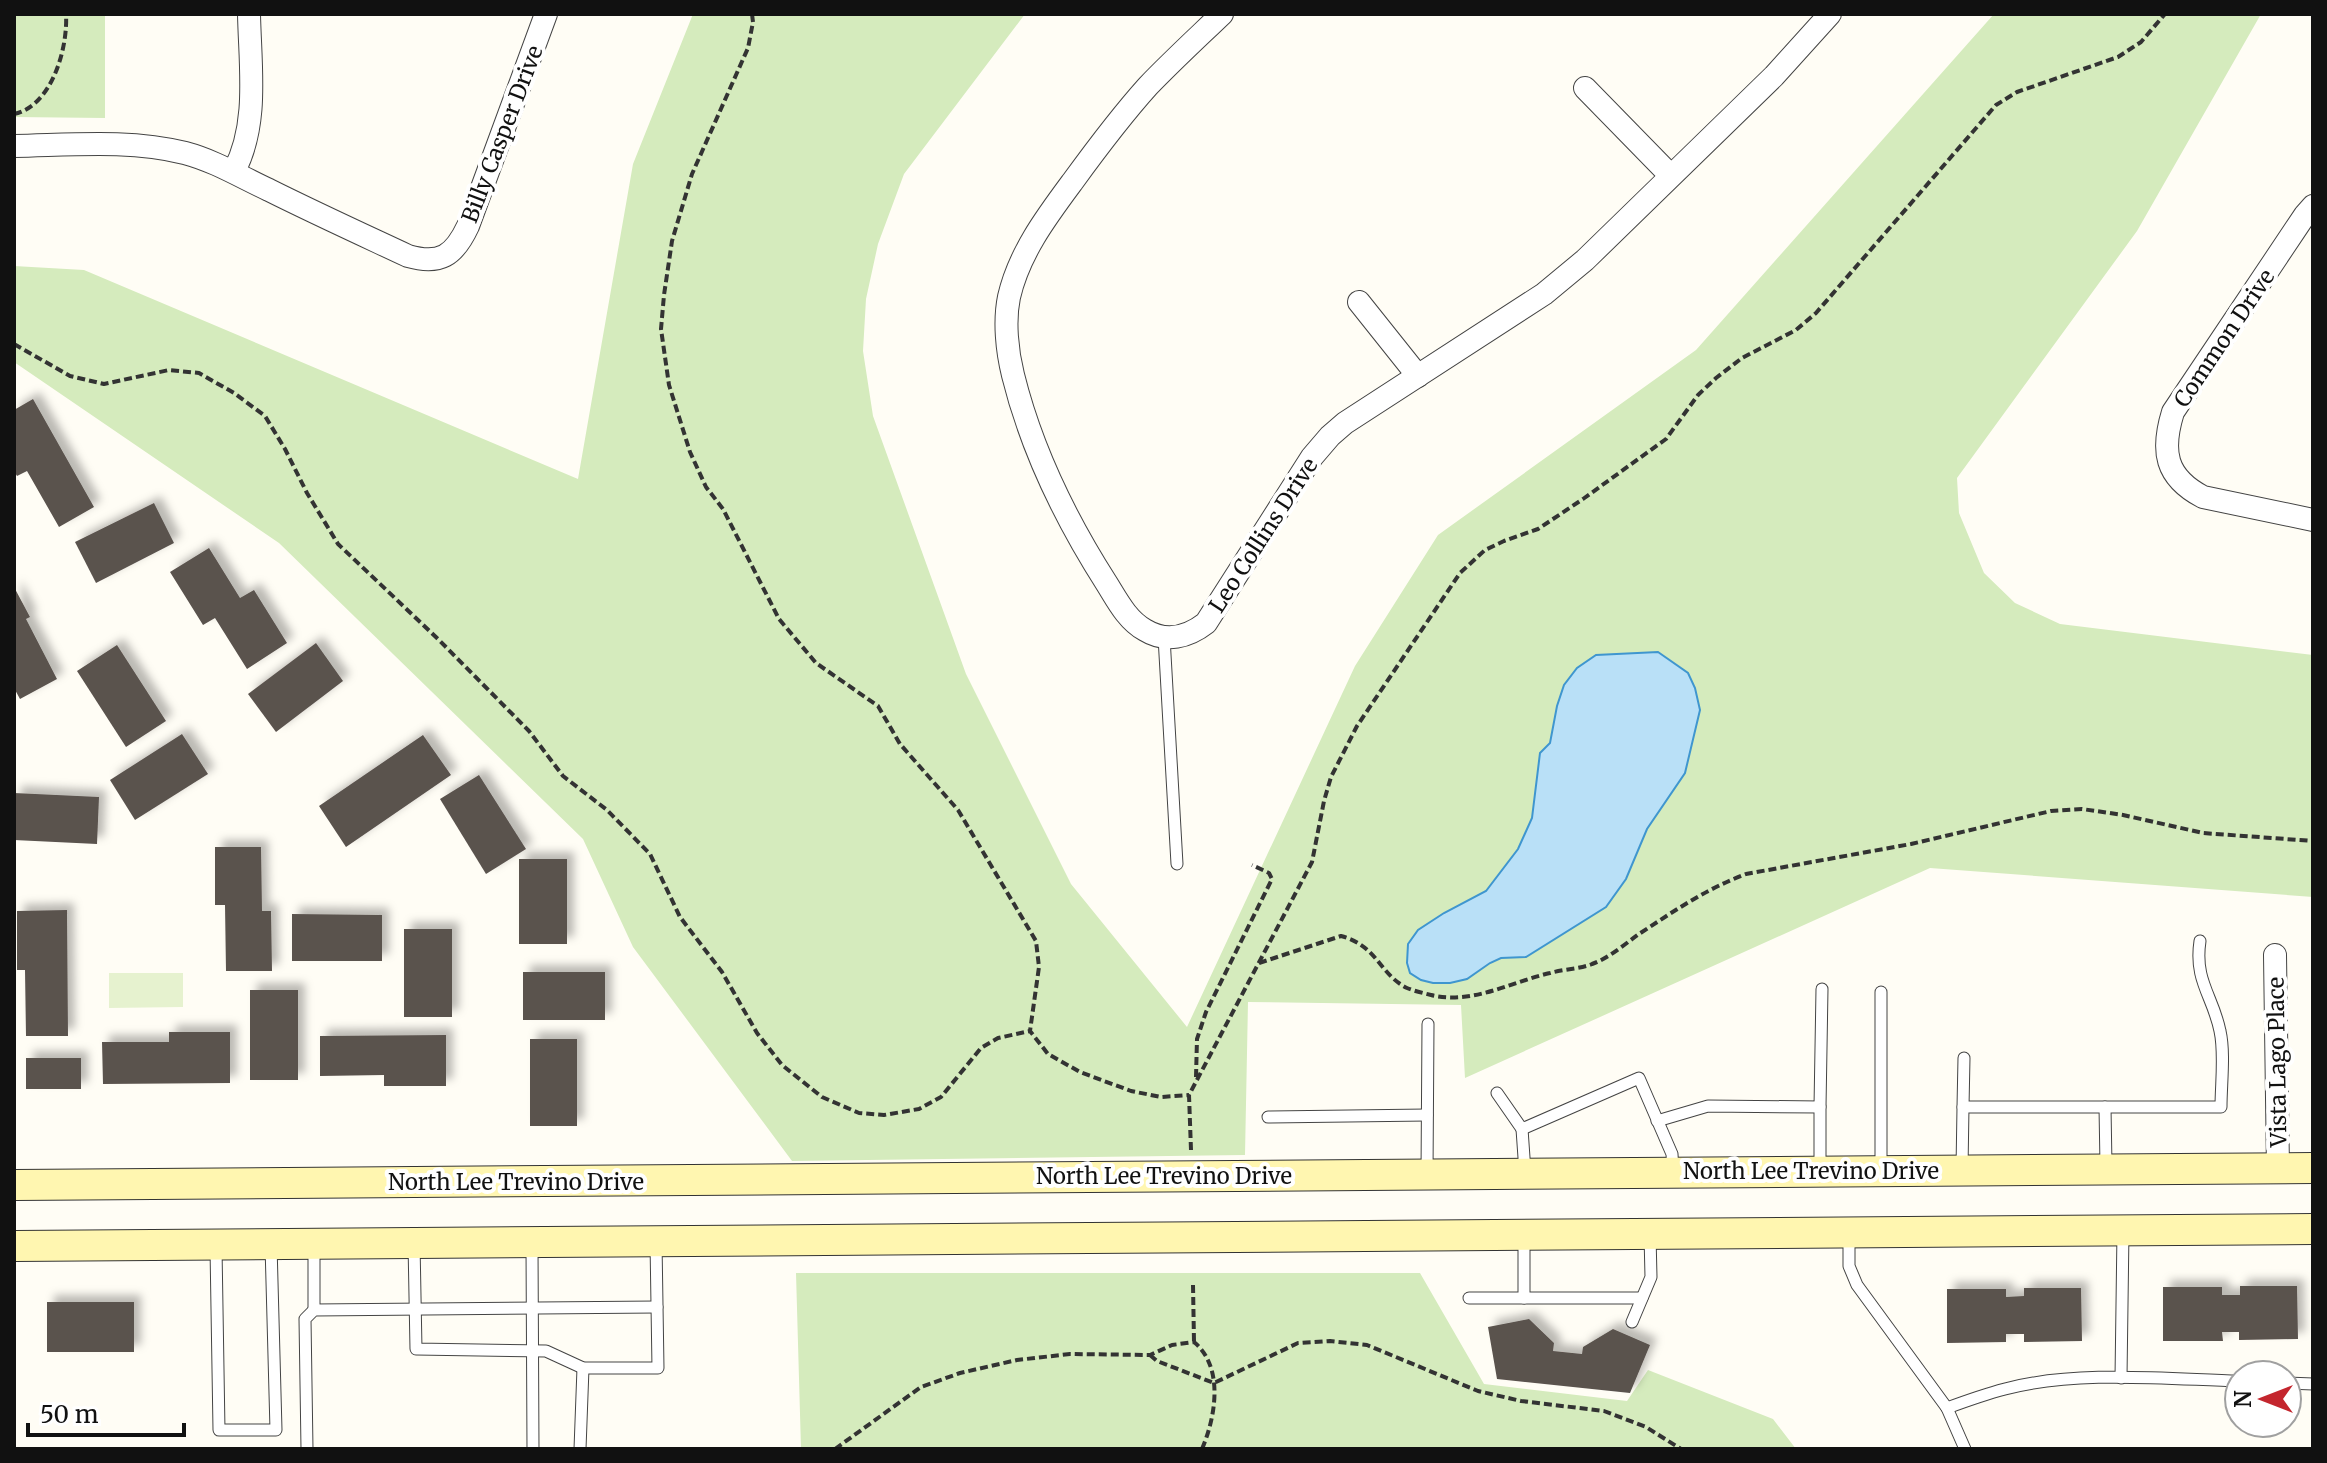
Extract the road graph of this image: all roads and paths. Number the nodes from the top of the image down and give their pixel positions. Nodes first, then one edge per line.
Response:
1 (66, 14) edge
2 (249, 14) edge
3 (546, 14) edge
4 (752, 14) edge
5 (1222, 14) edge
6 (1830, 14) edge
7 (2165, 14) edge
8 (1585, 88) dead end
9 (14, 114) edge
10 (14, 146) edge
11 (234, 171) junction
12 (1670, 175) junction
13 (2313, 206) edge
14 (1359, 302) dead end
15 (14, 344) edge
16 (1418, 376) junction
17 (2313, 520) edge
18 (1164, 637) junction
19 (2313, 841) edge
20 (1177, 864) dead end
21 (1252, 865) dead end
22 (2200, 941) dead end
23 (2275, 955) dead end
24 (1257, 963) junction
25 (1822, 989) dead end
26 (1881, 992) dead end
27 (1428, 1024) dead end
28 (1030, 1031) junction
29 (1964, 1058) dead end
30 (1196, 1079) junction
31 (1497, 1093) dead end
32 (1189, 1095) junction
33 (1820, 1107) junction
34 (1963, 1107) junction
35 (2105, 1107) junction
36 (1427, 1115) junction
37 (1268, 1117) dead end
38 (1657, 1121) junction
39 (1522, 1129) junction
40 (1191, 1150) dead end
41 (2313, 1168) edge
42 (2278, 1169) junction
43 (1820, 1170) junction
44 (1881, 1170) junction
45 (1962, 1170) junction
46 (2106, 1170) junction
47 (1673, 1172) junction
48 (1427, 1174) junction
49 (1525, 1174) junction
50 (14, 1185) edge
51 (2313, 1229) edge
52 (2123, 1231) junction
53 (1849, 1232) junction
54 (1650, 1233) junction
55 (1524, 1234) junction
56 (656, 1241) junction
57 (414, 1242) junction
58 (532, 1242) junction
59 (216, 1243) junction
60 (271, 1243) junction
61 (314, 1243) junction
62 (14, 1246) edge
63 (1193, 1285) dead end
64 (1469, 1298) dead end
65 (1524, 1298) junction
66 (1642, 1298) junction
67 (657, 1307) junction
68 (532, 1308) junction
69 (414, 1309) junction
70 (314, 1310) junction
71 (1632, 1322) dead end
72 (1194, 1342) junction
73 (532, 1351) junction
74 (1150, 1355) junction
75 (583, 1368) junction
76 (2121, 1378) junction
77 (2223, 1381) edge
78 (1214, 1383) junction
79 (1947, 1408) junction
80 (307, 1449) edge
81 (533, 1449) edge
82 (580, 1449) edge
83 (835, 1449) edge
84 (1202, 1449) edge
85 (1681, 1449) edge
86 (1965, 1449) edge

1 - 9 path
2 - 11 street
3 - 11 street, Billy Casper Drive
4 - 28 path
5 - 18 street
6 - 12 street, Leo Collins Drive
7 - 24 path
8 - 12 street
10 - 11 street, Billy Casper Drive
12 - 16 street, Leo Collins Drive
13 - 17 street, Common Drive
14 - 16 street
15 - 28 path
16 - 18 street, Leo Collins Drive
18 - 20 lane
19 - 24 path
21 - 30 path
22 - 35 lane
23 - 42 street, Vista Lago Place
24 - 30 path
25 - 33 lane
26 - 44 lane
27 - 36 lane
28 - 32 path
29 - 34 lane
30 - 32 path
31 - 39 lane
32 - 40 path
33 - 38 lane
33 - 43 lane
34 - 35 lane
34 - 45 lane
35 - 46 lane
36 - 37 lane
36 - 48 lane
38 - 39 lane
38 - 47 lane
39 - 49 lane
41 - 42 main road, North Lee Trevino Drive
42 - 46 main road, North Lee Trevino Drive
43 - 44 main road, North Lee Trevino Drive
43 - 47 main road, North Lee Trevino Drive
44 - 45 main road, North Lee Trevino Drive
45 - 46 main road, North Lee Trevino Drive
47 - 49 main road, North Lee Trevino Drive
48 - 49 main road, North Lee Trevino Drive
48 - 50 main road, North Lee Trevino Drive
51 - 52 main road
52 - 53 main road
52 - 76 lane
53 - 54 main road
53 - 79 lane
54 - 55 main road
54 - 66 lane
55 - 56 main road
55 - 65 lane
56 - 58 main road
56 - 67 lane
57 - 58 main road
57 - 61 main road
57 - 69 lane
58 - 68 lane
59 - 60 main road
59 - 60 lane
59 - 62 main road
60 - 61 main road
61 - 70 lane
63 - 72 path
64 - 65 lane
65 - 66 lane
66 - 71 lane
67 - 68 lane
67 - 75 lane
68 - 69 lane
68 - 73 lane
69 - 70 lane
69 - 73 lane
70 - 80 lane
72 - 74 path
72 - 78 path
73 - 75 lane
73 - 81 lane
74 - 78 path
74 - 83 path
75 - 82 lane
76 - 77 lane
76 - 79 lane
78 - 84 path
78 - 85 path
79 - 86 lane

